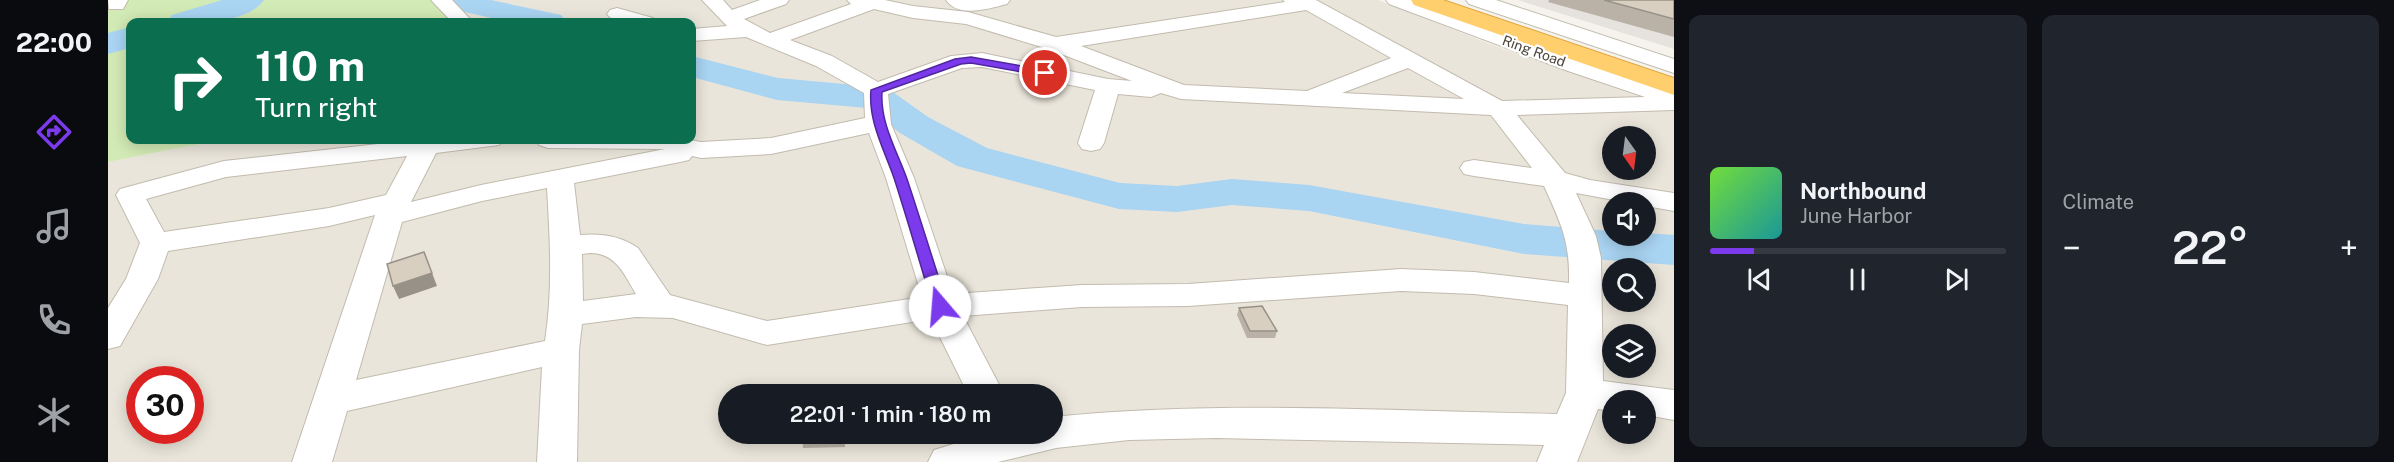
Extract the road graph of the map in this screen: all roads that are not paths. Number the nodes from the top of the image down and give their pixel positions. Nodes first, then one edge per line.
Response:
1 (441, 0) edge
2 (712, 0) edge
3 (779, 0) edge
4 (1000, 0) edge
5 (1396, 0) edge
6 (1422, 0) edge
7 (1449, 0) edge
8 (1476, 0) edge
9 (863, 2) edge
10 (1301, 2) edge
11 (961, 8) edge
12 (617, 14) dead end
13 (459, 18) edge
14 (632, 18) edge
15 (738, 24) junction
16 (696, 34) edge
17 (771, 40) junction
18 (1056, 44) junction
19 (1410, 59) junction
20 (1674, 66) edge
21 (1674, 76) edge
22 (1108, 86) junction
23 (1674, 87) edge
24 (1181, 92) junction
25 (1307, 98) junction
26 (1674, 101) edge
27 (877, 103) junction
28 (1498, 108) junction
29 (1092, 142) dead end
30 (447, 144) edge
31 (679, 144) edge
32 (426, 146) junction
33 (701, 150) junction
34 (1474, 168) dead end
35 (560, 178) junction
36 (1555, 179) junction
37 (119, 199) edge
38 (1674, 202) edge
39 (392, 209) junction
40 (155, 243) junction
41 (566, 246) junction
42 (1585, 296) junction
43 (660, 305) junction
44 (940, 306) junction
45 (564, 332) junction
46 (109, 333) edge
47 (981, 384) edge
48 (1584, 393) junction
49 (1602, 395) edge
50 (330, 400) junction
51 (1656, 402) edge
52 (1674, 405) edge
53 (1063, 432) edge
54 (1013, 446) edge
55 (1564, 446) edge
56 (312, 462) edge
57 (557, 462) edge
58 (948, 462) edge

1 - 13 street
2 - 15 street
3 - 15 street
4 - 11 street
5 - 26 street, Ring Road
6 - 23 highway, Ring Road
7 - 21 highway, Ring Road
8 - 20 street, Ring Road
9 - 11 street
9 - 17 street
10 - 18 street
10 - 19 street
11 - 18 street
12 - 14 street
15 - 16 street
15 - 17 street
17 - 27 street
18 - 24 street
19 - 25 street
19 - 28 street
22 - 24 street
22 - 27 street
22 - 29 street
24 - 25 street
25 - 28 street
26 - 28 street
27 - 33 street
27 - 44 street
28 - 36 street
30 - 32 street
31 - 33 street
32 - 37 street
32 - 39 street
33 - 35 street
34 - 36 street
35 - 39 street
35 - 41 street
36 - 38 street
36 - 42 street
37 - 40 street
39 - 40 street
39 - 50 street
40 - 46 street
41 - 43 street
41 - 45 street
42 - 44 street
42 - 48 street
43 - 44 street
43 - 45 street
44 - 47 street
45 - 50 street
45 - 57 street
48 - 49 street
48 - 55 street
50 - 56 street
51 - 52 street
53 - 55 street
54 - 58 street

